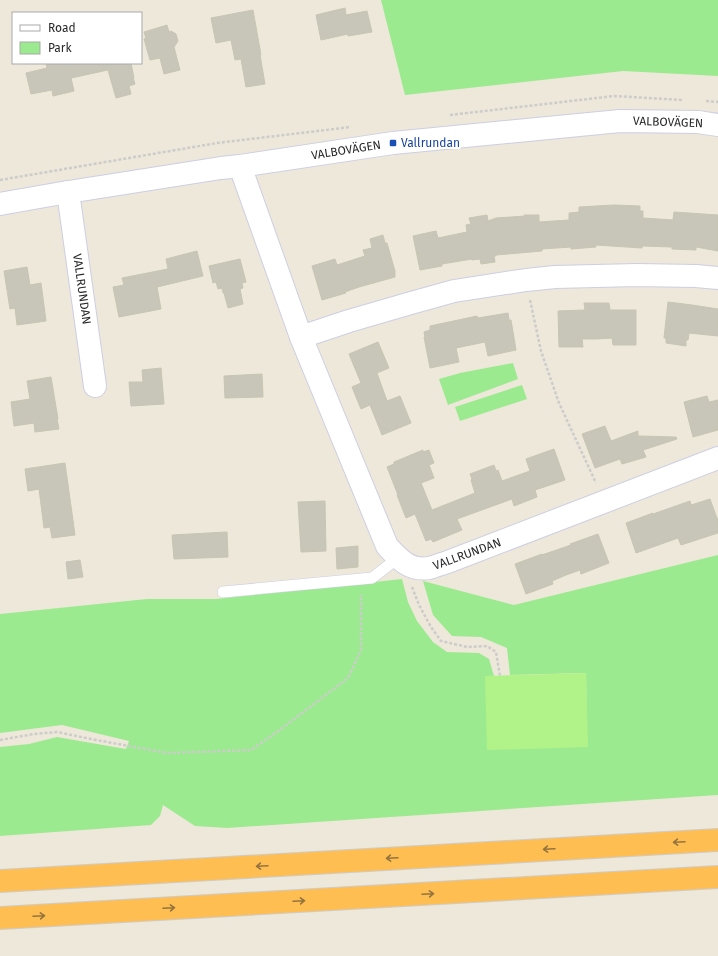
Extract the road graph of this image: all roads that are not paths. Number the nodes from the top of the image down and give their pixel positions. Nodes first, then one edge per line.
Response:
1 (718, 125) edge
2 (240, 166) junction
3 (68, 192) junction
4 (0, 204) edge
5 (718, 278) edge
6 (301, 337) junction
7 (95, 386) dead end
8 (718, 458) edge
9 (401, 560) junction
10 (223, 592) dead end
11 (718, 840) edge
12 (718, 877) edge
13 (0, 880) edge
14 (0, 918) edge

1 - 2 street, VALBOVÄGEN
2 - 3 street, VALBOVÄGEN
2 - 6 street
3 - 4 street, VALBOVÄGEN
3 - 7 street, VALLRUNDAN
5 - 6 street
6 - 9 street
8 - 9 street, VALLRUNDAN
9 - 10 lane
11 -> 13 highway
14 -> 12 highway

